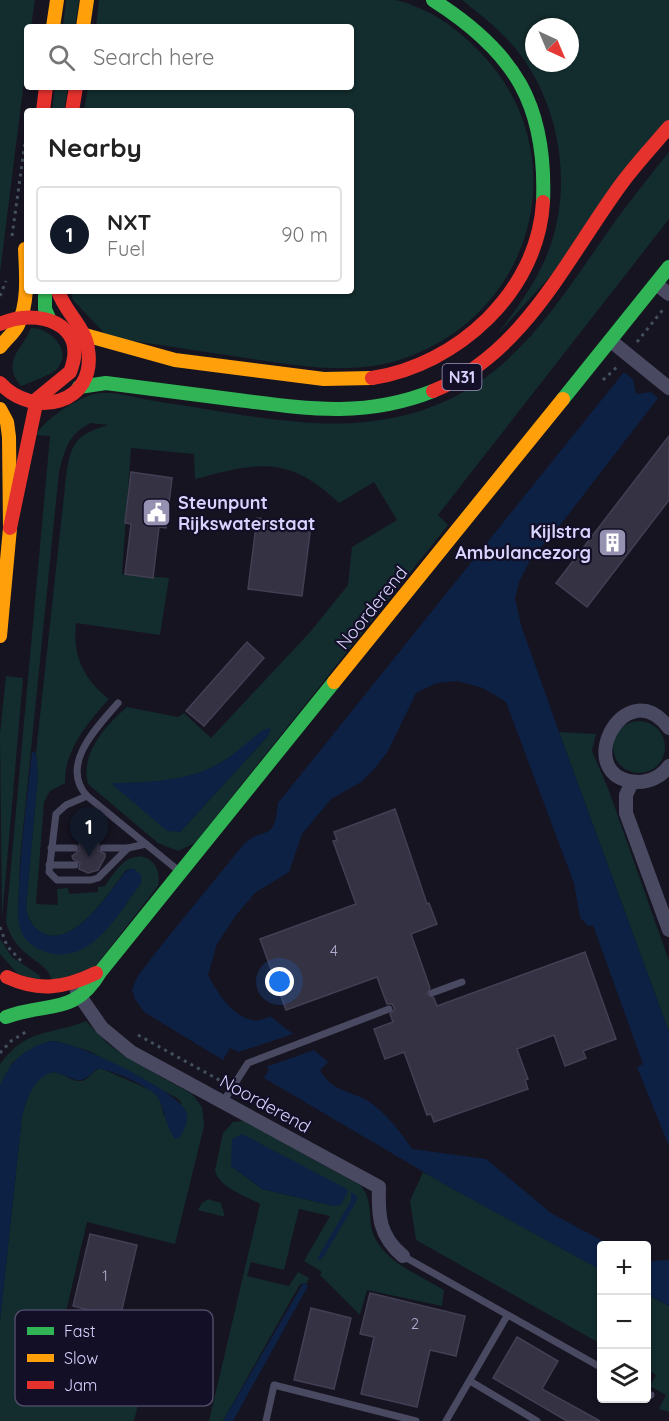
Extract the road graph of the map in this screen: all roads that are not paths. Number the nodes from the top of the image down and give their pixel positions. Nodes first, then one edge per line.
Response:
1 (57, 0) edge
2 (87, 0) edge
3 (433, 0) edge
4 (53, 24) edge
5 (83, 24) edge
6 (46, 90) edge
7 (76, 90) edge
8 (43, 108) edge
9 (72, 108) edge
10 (669, 127) edge
11 (24, 252) edge
12 (669, 267) edge
13 (656, 284) junction
14 (25, 294) edge
15 (45, 294) edge
16 (59, 294) edge
17 (669, 294) edge
18 (21, 315) junction
19 (49, 318) junction
20 (3, 322) edge
21 (85, 335) junction
22 (611, 341) junction
23 (71, 343) junction
24 (0, 347) edge
25 (89, 351) junction
26 (160, 357) junction
27 (0, 382) edge
28 (79, 387) junction
29 (669, 388) edge
30 (36, 405) junction
31 (0, 408) edge
32 (10, 528) junction
33 (0, 636) edge
34 (118, 703) dead end
35 (669, 728) edge
36 (669, 766) edge
37 (632, 782) junction
38 (87, 796) junction
39 (146, 844) junction
40 (51, 848) junction
41 (75, 848) dead end
42 (103, 848) dead end
43 (128, 848) junction
44 (49, 865) junction
45 (75, 865) dead end
46 (181, 873) junction
47 (669, 930) edge
48 (101, 971) junction
49 (3, 972) edge
50 (462, 982) dead end
51 (72, 986) junction
52 (432, 993) dead end
53 (80, 998) junction
54 (388, 1010) dead end
55 (3, 1022) edge
56 (223, 1102) junction
57 (403, 1256) joint
58 (507, 1316) junction
59 (597, 1365) edge
60 (470, 1381) junction
61 (266, 1421) edge
62 (416, 1421) edge
63 (446, 1421) edge
64 (537, 1421) edge

1 - 4 main road
2 - 5 main road
3 - 26 main road, N31
6 - 8 main road
7 - 9 main road
10 - 28 main road, N31
11 - 20 main road
12 - 13 main road, Noorderend
13 - 17 street
13 - 22 main road, Noorderend
14 - 18 main road
15 - 19 main road
16 - 21 main road
18 - 19 main road
18 - 20 main road
18 - 24 main road
19 - 23 main road
21 - 25 main road
21 - 26 main road, N31
22 - 29 street
22 - 46 main road, Noorderend
23 - 25 main road
23 - 30 main road
25 - 26 main road, N31
25 - 28 main road
27 - 30 main road
28 - 30 main road
30 - 32 main road
31 - 32 main road
32 - 33 main road
34 - 38 lane
35 - 37 street
36 - 37 street
37 - 47 street
38 - 39 lane
38 - 40 lane
39 - 43 lane
39 - 46 lane
40 - 41 lane
40 - 44 lane
42 - 43 lane
43 - 44 lane
44 - 45 lane
46 - 48 main road, Noorderend
48 - 51 main road, Noorderend
48 - 53 main road, Noorderend
49 - 51 main road, Noorderend
49 - 55 main road
50 - 52 lane
51 - 53 street, Noorderend
53 - 55 main road
53 - 56 street, Noorderend
54 - 56 lane
56 - 57 street, Noorderend
57 - 58 lane
58 - 59 lane
58 - 60 lane
60 - 63 lane
60 - 64 lane
61 - 62 lane

